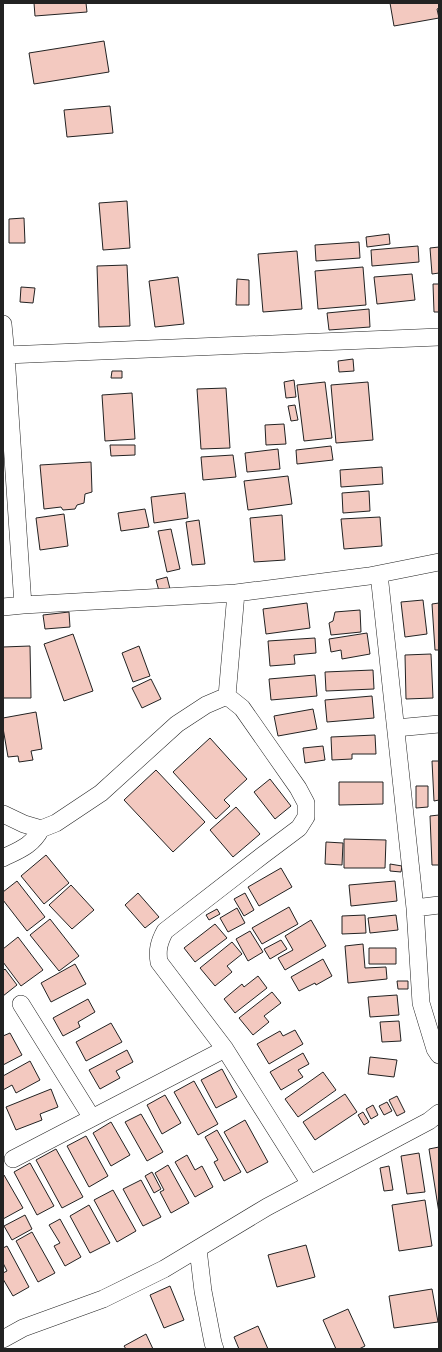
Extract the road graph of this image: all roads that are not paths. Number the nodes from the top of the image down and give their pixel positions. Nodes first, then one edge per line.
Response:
1 (3, 324) edge
2 (439, 337) edge
3 (6, 355) junction
4 (439, 562) edge
5 (380, 574) junction
6 (236, 593) junction
7 (23, 605) junction
8 (3, 607) edge
9 (227, 696) junction
10 (439, 724) edge
11 (396, 728) junction
12 (3, 814) edge
13 (41, 829) junction
14 (3, 858) edge
15 (439, 905) edge
16 (415, 908) junction
17 (21, 1004) dead end
18 (225, 1049) junction
19 (439, 1055) edge
20 (439, 1113) edge
21 (92, 1118) junction
22 (13, 1159) dead end
23 (310, 1184) junction
24 (198, 1249) junction
25 (3, 1339) edge
26 (215, 1349) edge

1 - 3 street
2 - 3 street
3 - 7 street
4 - 5 street
5 - 6 street
5 - 11 street
6 - 7 street
6 - 9 street
7 - 8 street
9 - 13 street
9 - 18 street
10 - 11 street
11 - 16 street
12 - 13 street
13 - 14 street
15 - 16 street
16 - 19 street
17 - 21 street
18 - 21 street
18 - 23 street
20 - 23 street
21 - 22 street
23 - 24 street
24 - 25 street
24 - 26 street

